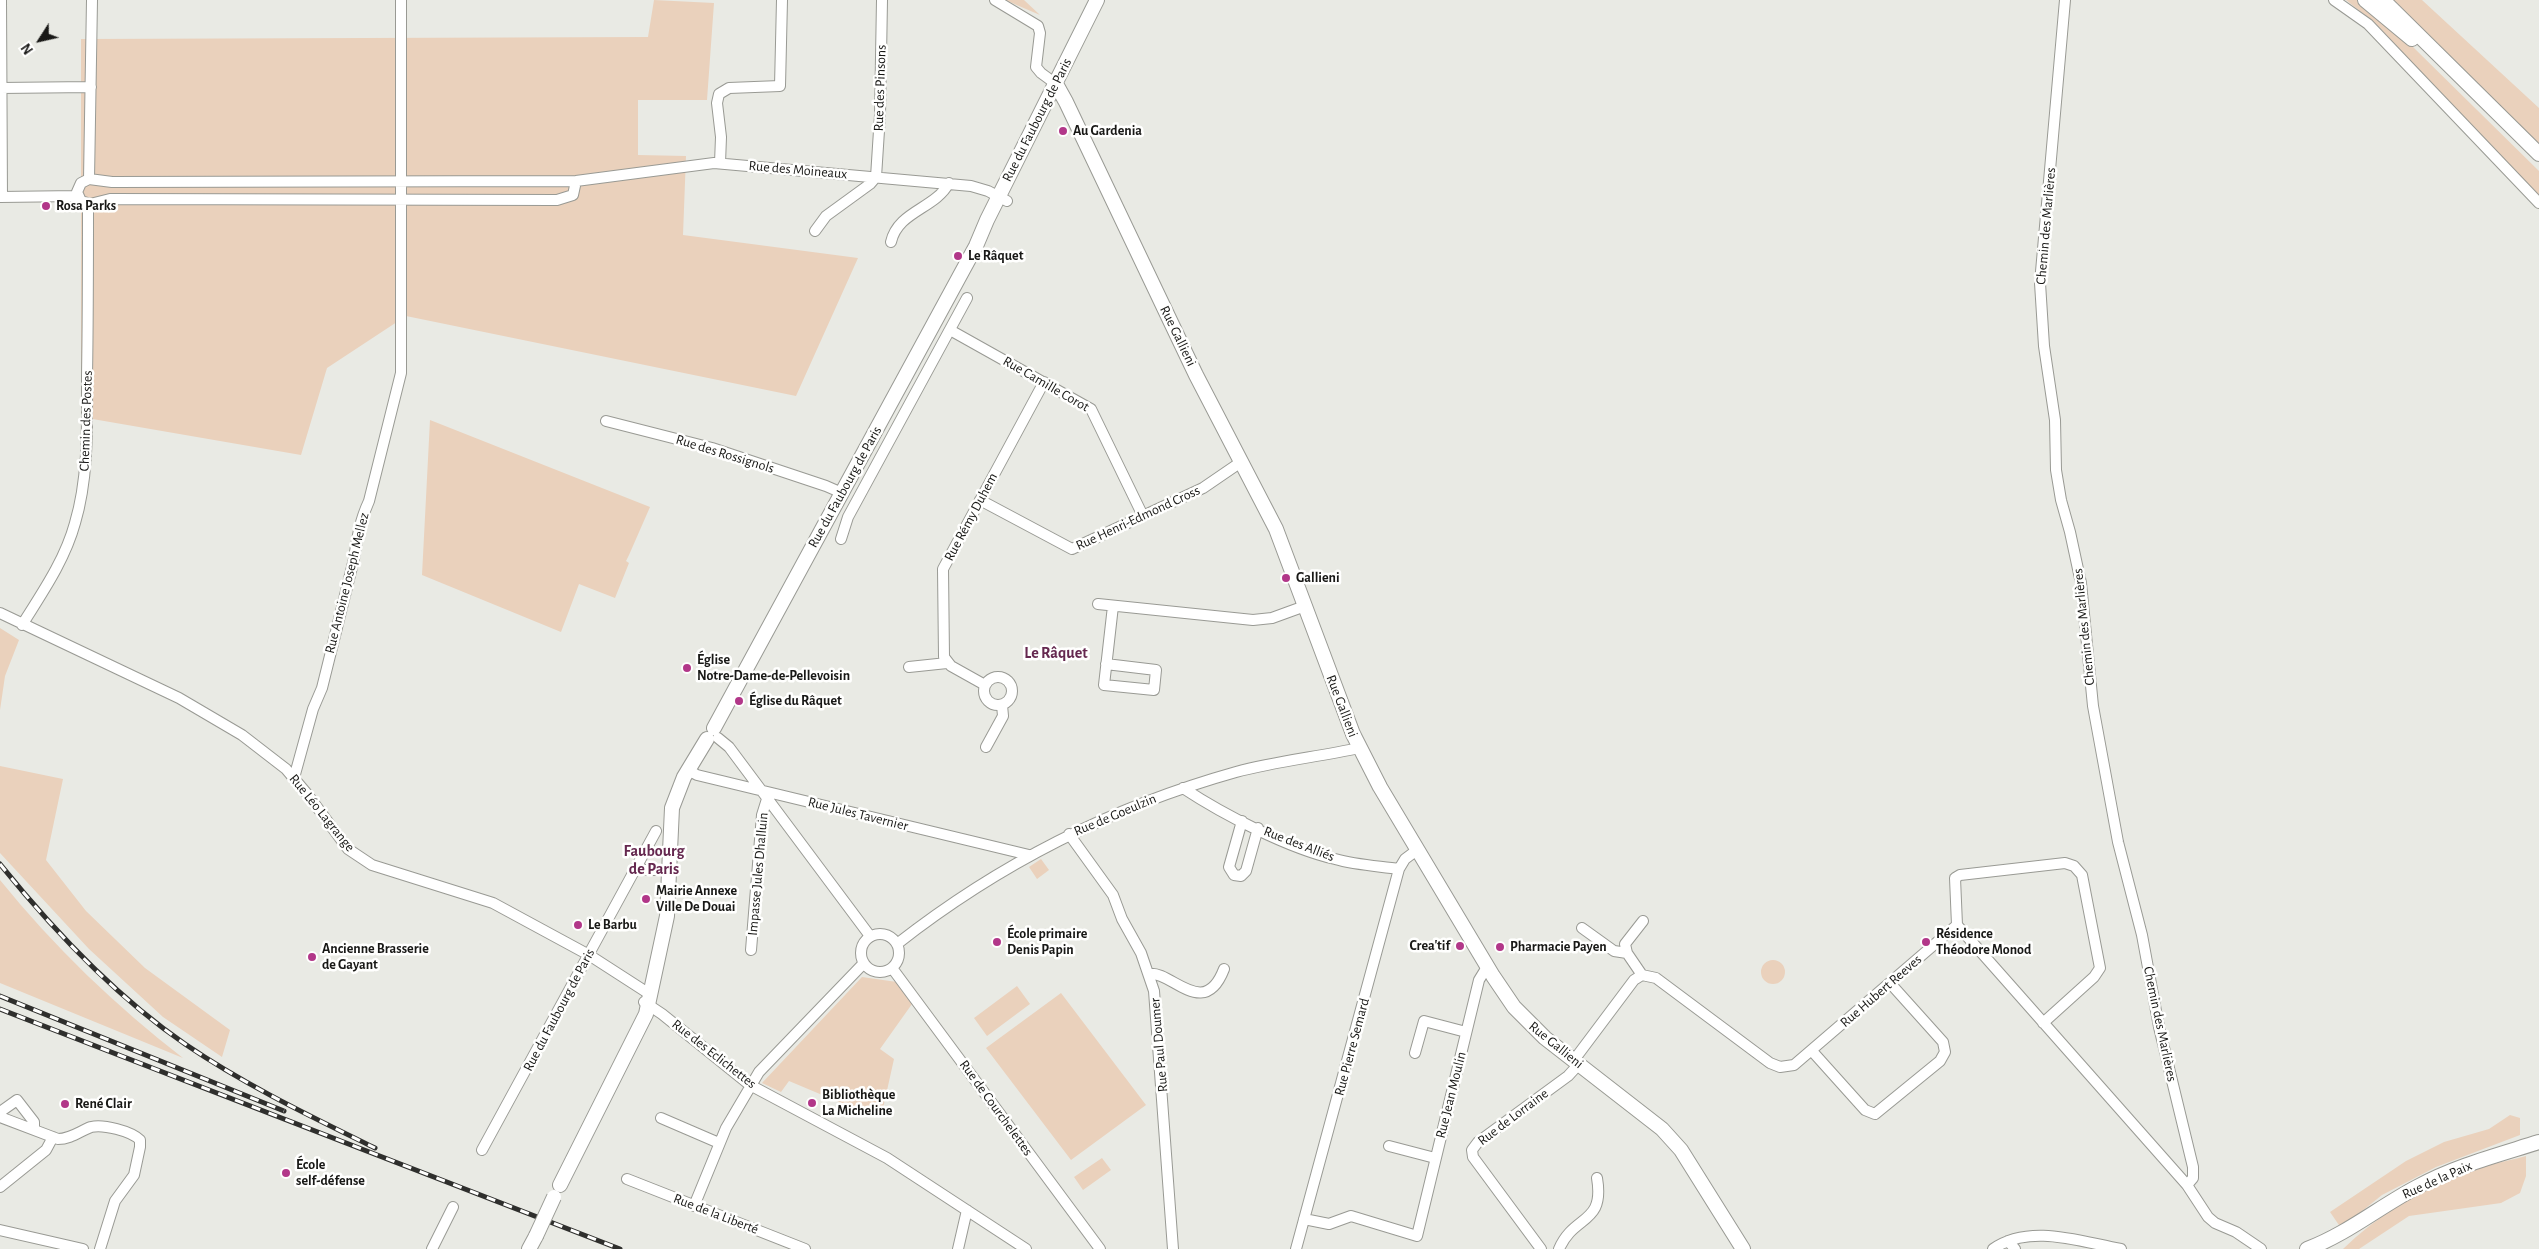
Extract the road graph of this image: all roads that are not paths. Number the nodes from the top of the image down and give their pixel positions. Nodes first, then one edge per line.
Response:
1 (1, 0) edge
2 (92, 0) edge
3 (401, 0) edge
4 (782, 0) edge
5 (882, 0) edge
6 (995, 0) edge
7 (1097, 0) edge
8 (1106, 0) edge
9 (2065, 0) edge
10 (2334, 0) edge
11 (2365, 0) edge
12 (2383, 0) edge
13 (2446, 65) junction
14 (91, 87) junction
15 (1, 88) edge
16 (1060, 89) junction
17 (2539, 154) edge
18 (720, 163) junction
19 (876, 177) junction
20 (93, 180) junction
21 (576, 181) junction
22 (401, 182) junction
23 (948, 183) junction
24 (78, 196) junction
25 (1, 197) edge
26 (401, 198) junction
27 (1003, 199) junction
28 (98, 200) junction
29 (2539, 203) edge
30 (88, 204) junction
31 (815, 231) dead end
32 (891, 242) dead end
33 (968, 298) dead end
34 (950, 330) junction
35 (1044, 382) junction
36 (606, 421) dead end
37 (1241, 462) junction
38 (842, 493) junction
39 (980, 500) junction
40 (1143, 516) junction
41 (841, 538) dead end
42 (1098, 604) dead end
43 (1113, 606) junction
44 (1305, 606) junction
45 (0, 613) edge
46 (22, 625) junction
47 (947, 663) junction
48 (1106, 664) junction
49 (909, 667) dead end
50 (985, 685) junction
51 (1002, 705) junction
52 (713, 735) junction
53 (986, 747) dead end
54 (1359, 748) junction
55 (688, 770) junction
56 (294, 778) junction
57 (1183, 788) junction
58 (760, 789) junction
59 (767, 798) junction
60 (1242, 820) junction
61 (1258, 828) junction
62 (656, 831) dead end
63 (1069, 834) junction
64 (1417, 850) junction
65 (1029, 855) junction
66 (1400, 869) junction
67 (634, 870) junction
68 (669, 870) junction
69 (1643, 921) dead end
70 (1957, 925) junction
71 (1582, 928) dead end
72 (870, 936) junction
73 (897, 944) junction
74 (751, 950) dead end
75 (1627, 954) junction
76 (589, 955) junction
77 (864, 964) junction
78 (1487, 967) junction
79 (892, 968) junction
80 (1224, 969) dead end
81 (1150, 974) junction
82 (1642, 975) junction
83 (1890, 983) junction
84 (647, 998) junction
85 (2043, 1022) junction
86 (1466, 1032) junction
87 (1812, 1051) junction
88 (1415, 1053) dead end
89 (1576, 1062) junction
90 (750, 1085) junction
91 (0, 1112) edge
92 (0, 1117) edge
93 (661, 1118) dead end
94 (34, 1130) junction
95 (53, 1138) junction
96 (2539, 1142) edge
97 (719, 1143) junction
98 (1389, 1146) dead end
99 (482, 1150) dead end
100 (1435, 1158) junction
101 (1597, 1178) dead end
102 (626, 1179) dead end
103 (2187, 1186) junction
104 (0, 1187) edge
105 (694, 1206) junction
106 (453, 1207) dead end
107 (967, 1210) junction
108 (1304, 1219) junction
109 (2224, 1228) junction
110 (0, 1230) edge
111 (2342, 1234) junction
112 (2008, 1241) junction
113 (82, 1249) edge
114 (100, 1249) edge
115 (432, 1249) edge
116 (529, 1249) edge
117 (805, 1249) edge
118 (958, 1249) edge
119 (1026, 1249) edge
120 (1100, 1249) edge
121 (1173, 1249) edge
122 (1296, 1249) edge
123 (1541, 1249) edge
124 (1560, 1249) edge
125 (1743, 1249) edge
126 (1993, 1249) edge
127 (2015, 1249) edge
128 (2121, 1249) edge
129 (2247, 1249) edge
130 (2261, 1249) edge
131 (2307, 1249) edge
132 (2323, 1249) edge

1 - 15 street
2 - 14 street
3 - 22 street, Rue Antoine Joseph Mellez
4 - 18 street
5 - 19 street, Rue des Pinsons
6 - 16 street
7 - 16 main road, Rue du Faubourg de Paris
8 - 16 main road
9 - 103 street, Chemin des Marlières
10 - 29 street
11 - 13 main road
12 - 13 main road
13 - 17 main road
14 - 15 street
14 - 20 street
15 - 25 street
16 - 27 main road, Rue du Faubourg de Paris
16 - 37 main road, Rue Gallieni
18 - 19 street, Rue des Moineaux
18 - 21 street, Rue des Moineaux
19 - 23 street, Rue des Moineaux
19 - 31 street, Rue des Moineaux
20 - 22 street, Rue des Moineaux
20 - 24 street
20 - 28 street
21 - 22 street, Rue des Moineaux
21 - 26 street
22 - 26 street, Rue Antoine Joseph Mellez
23 - 27 street, Rue des Moineaux
23 - 32 street
24 - 25 street
24 - 30 street
26 - 28 street
26 - 56 street, Rue Antoine Joseph Mellez
27 - 38 main road, Rue du Faubourg de Paris
28 - 30 street
30 - 46 street, Chemin des Postes
33 - 34 street, Rue du Faubourg de Paris
34 - 35 street, Rue Camille Corot
34 - 41 street, Rue du Faubourg de Paris
35 - 39 street, Rue Rémy Duhem
35 - 40 street, Rue Camille Corot
36 - 38 street, Rue des Rossignols
37 - 40 street, Rue Henri-Edmond Cross
37 - 44 main road, Rue Gallieni
38 - 52 main road, Rue du Faubourg de Paris
39 - 40 street, Rue Henri-Edmond Cross
39 - 47 street, Rue Rémy Duhem
42 - 43 street
43 - 44 street
43 - 48 street
44 - 54 main road, Rue Gallieni
45 - 46 street, Rue Léo Lagrange
46 - 56 street, Rue Léo Lagrange
47 - 49 street
47 - 50 street
48 - 48 street
50 - 51 street
50 - 51 street
51 - 53 street
52 - 55 main road, Rue du Faubourg de Paris
52 - 58 street
54 - 57 street, Rue de Goeulzin
54 - 64 main road, Rue Gallieni
55 - 58 street, Rue Jules Tavernier
55 - 68 main road, Rue du Faubourg de Paris
56 - 76 street, Rue Léo Lagrange
57 - 60 street, Rue des Alliés
57 - 63 street, Rue de Goeulzin
58 - 59 street
58 - 65 street, Rue Jules Tavernier
59 - 72 street
59 - 74 street, Impasse Jules Dhalluin
60 - 61 street, Rue des Alliés
60 - 61 street, Rue des Alliés
61 - 66 street, Rue des Alliés
62 - 67 street, Rue du Faubourg de Paris
63 - 65 street, Rue de Goeulzin
63 - 81 street, Rue Paul Doumer
64 - 66 street, Rue Pierre Semard
64 - 78 main road, Rue Gallieni
65 - 73 street, Rue de Goeulzin
66 - 108 street, Rue Pierre Semard
67 - 68 street
67 - 76 street, Rue du Faubourg de Paris
68 - 84 main road, Rue du Faubourg de Paris
69 - 75 street
70 - 83 street, Rue Hubert Reeves
70 - 85 street
70 - 85 street
71 - 75 street
72 - 73 street
72 - 77 street
73 - 79 street
75 - 82 street
76 - 84 street, Rue Léo Lagrange
76 - 99 street, Rue du Faubourg de Paris
77 - 79 street
77 - 90 street
78 - 86 street, Rue Jean Moulin
78 - 89 main road, Rue Gallieni
79 - 120 street, Rue de Courchelettes
80 - 81 street
81 - 121 street, Rue Paul Doumer
82 - 87 street, Rue Hubert Reeves
82 - 89 street
83 - 87 street, Rue Hubert Reeves
83 - 87 street
84 - 90 street, Rue des Eclichettes
84 - 116 main road, Rue du Faubourg de Paris, bridge
85 - 103 street
86 - 88 street
86 - 100 street, Rue Jean Moulin
89 - 123 street, Rue de Lorraine
89 - 125 main road, Rue Gallieni
90 - 97 street
90 - 107 street, Rue des Eclichettes
91 - 94 street
92 - 94 street
93 - 97 street
94 - 95 street
95 - 104 street
95 - 114 street
96 - 111 main road, Rue de la Paix
97 - 105 street
98 - 100 street, Rue Jean Moulin
100 - 108 street, Rue Jean Moulin
101 - 124 street
102 - 105 street, Rue de la Liberté
103 - 109 street
105 - 117 street, Rue de la Liberté
106 - 115 street
107 - 118 street
107 - 119 street, Rue des Eclichettes
108 - 122 street, Rue Pierre Semard
109 - 129 street
109 - 130 street
110 - 113 street
111 - 131 main road, Rue de la Paix
111 - 132 main road, Rue de la Paix
112 - 126 street
112 - 127 street
112 - 128 street

